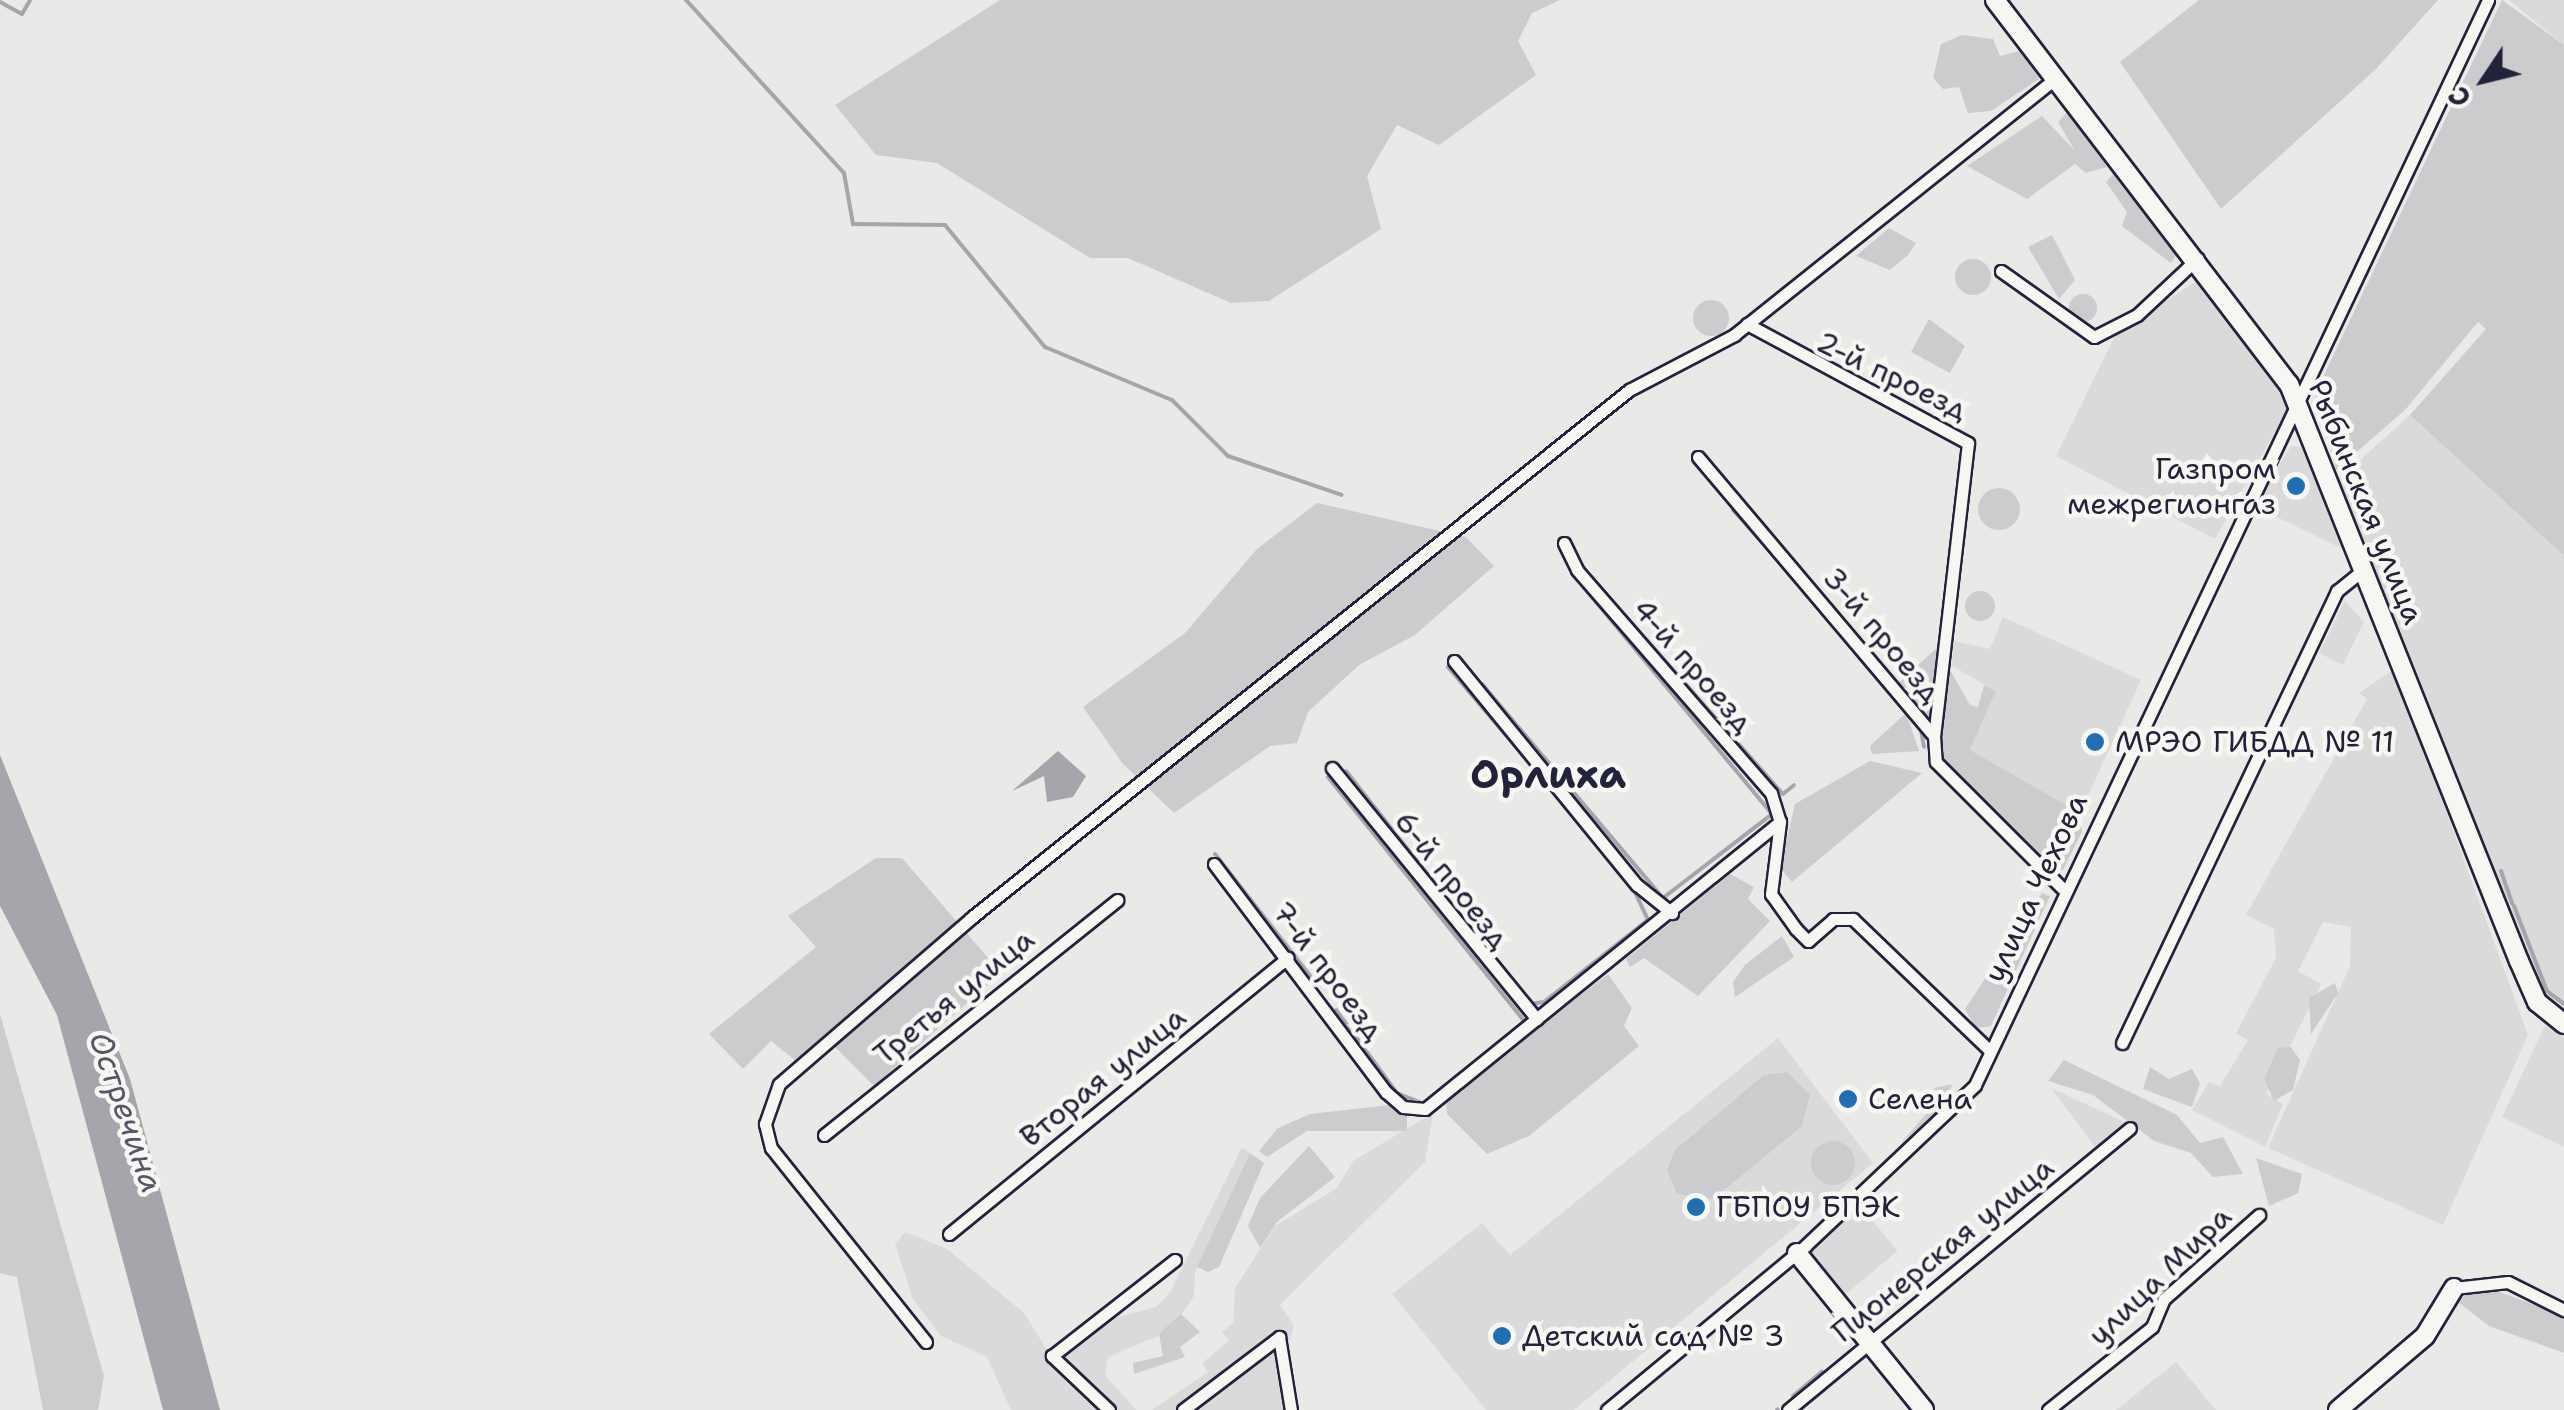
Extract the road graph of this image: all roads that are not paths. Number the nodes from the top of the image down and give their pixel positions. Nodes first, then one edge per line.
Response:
1 (1995, 0) edge
2 (2488, 0) edge
3 (2057, 77) junction
4 (2198, 258) junction
5 (2001, 272) dead end
6 (1747, 324) junction
7 (2300, 408) junction
8 (1698, 457) dead end
9 (1564, 544) dead end
10 (2365, 568) junction
11 (1454, 661) dead end
12 (1934, 736) junction
13 (1332, 768) dead end
14 (1780, 822) junction
15 (1214, 864) dead end
16 (2062, 888) junction
17 (1117, 900) dead end
18 (1672, 912) junction
19 (1288, 958) junction
20 (1537, 1019) junction
21 (2564, 1024) edge
22 (2122, 1043) dead end
23 (1989, 1050) junction
24 (2130, 1128) dead end
25 (824, 1135) dead end
26 (2259, 1216) dead end
27 (949, 1234) dead end
28 (1797, 1253) junction
29 (1175, 1260) dead end
30 (2454, 1288) joint
31 (2564, 1310) edge
32 (926, 1342) dead end
33 (1870, 1343) junction
34 (1108, 1410) edge
35 (1183, 1410) edge
36 (1291, 1410) edge
37 (1607, 1410) edge
38 (1788, 1410) edge
39 (1924, 1410) edge
40 (2048, 1410) edge
41 (2338, 1410) edge

1 - 3 main road, Рыбинская улица
2 - 7 street, улица Чехова
3 - 4 main road, Рыбинская улица
3 - 6 street
4 - 5 street
4 - 7 main road, Рыбинская улица
6 - 12 street, 2-й проезд
6 - 32 street
7 - 10 main road, Рыбинская улица
7 - 16 street, улица Чехова
8 - 12 street, 3-й проезд
9 - 14 street, 4-й проезд
10 - 21 main road, Рыбинская улица
10 - 22 street
11 - 18 street
12 - 16 street, 3-й проезд
13 - 20 street, 6-й проезд
14 - 18 street
14 - 23 street
15 - 19 street, 7-й проезд
16 - 23 street, улица Чехова
17 - 25 street, Третья улица
18 - 20 street
19 - 20 street, 7-й проезд
19 - 27 street, Вторая улица
23 - 28 street, улица Чехова
24 - 33 street, Пионерская улица
26 - 40 street, улица Мира
28 - 33 main road
28 - 37 street, улица Чехова
29 - 34 street
30 - 31 street
30 - 41 main road
33 - 38 street, Пионерская улица
33 - 39 main road
35 - 36 street

